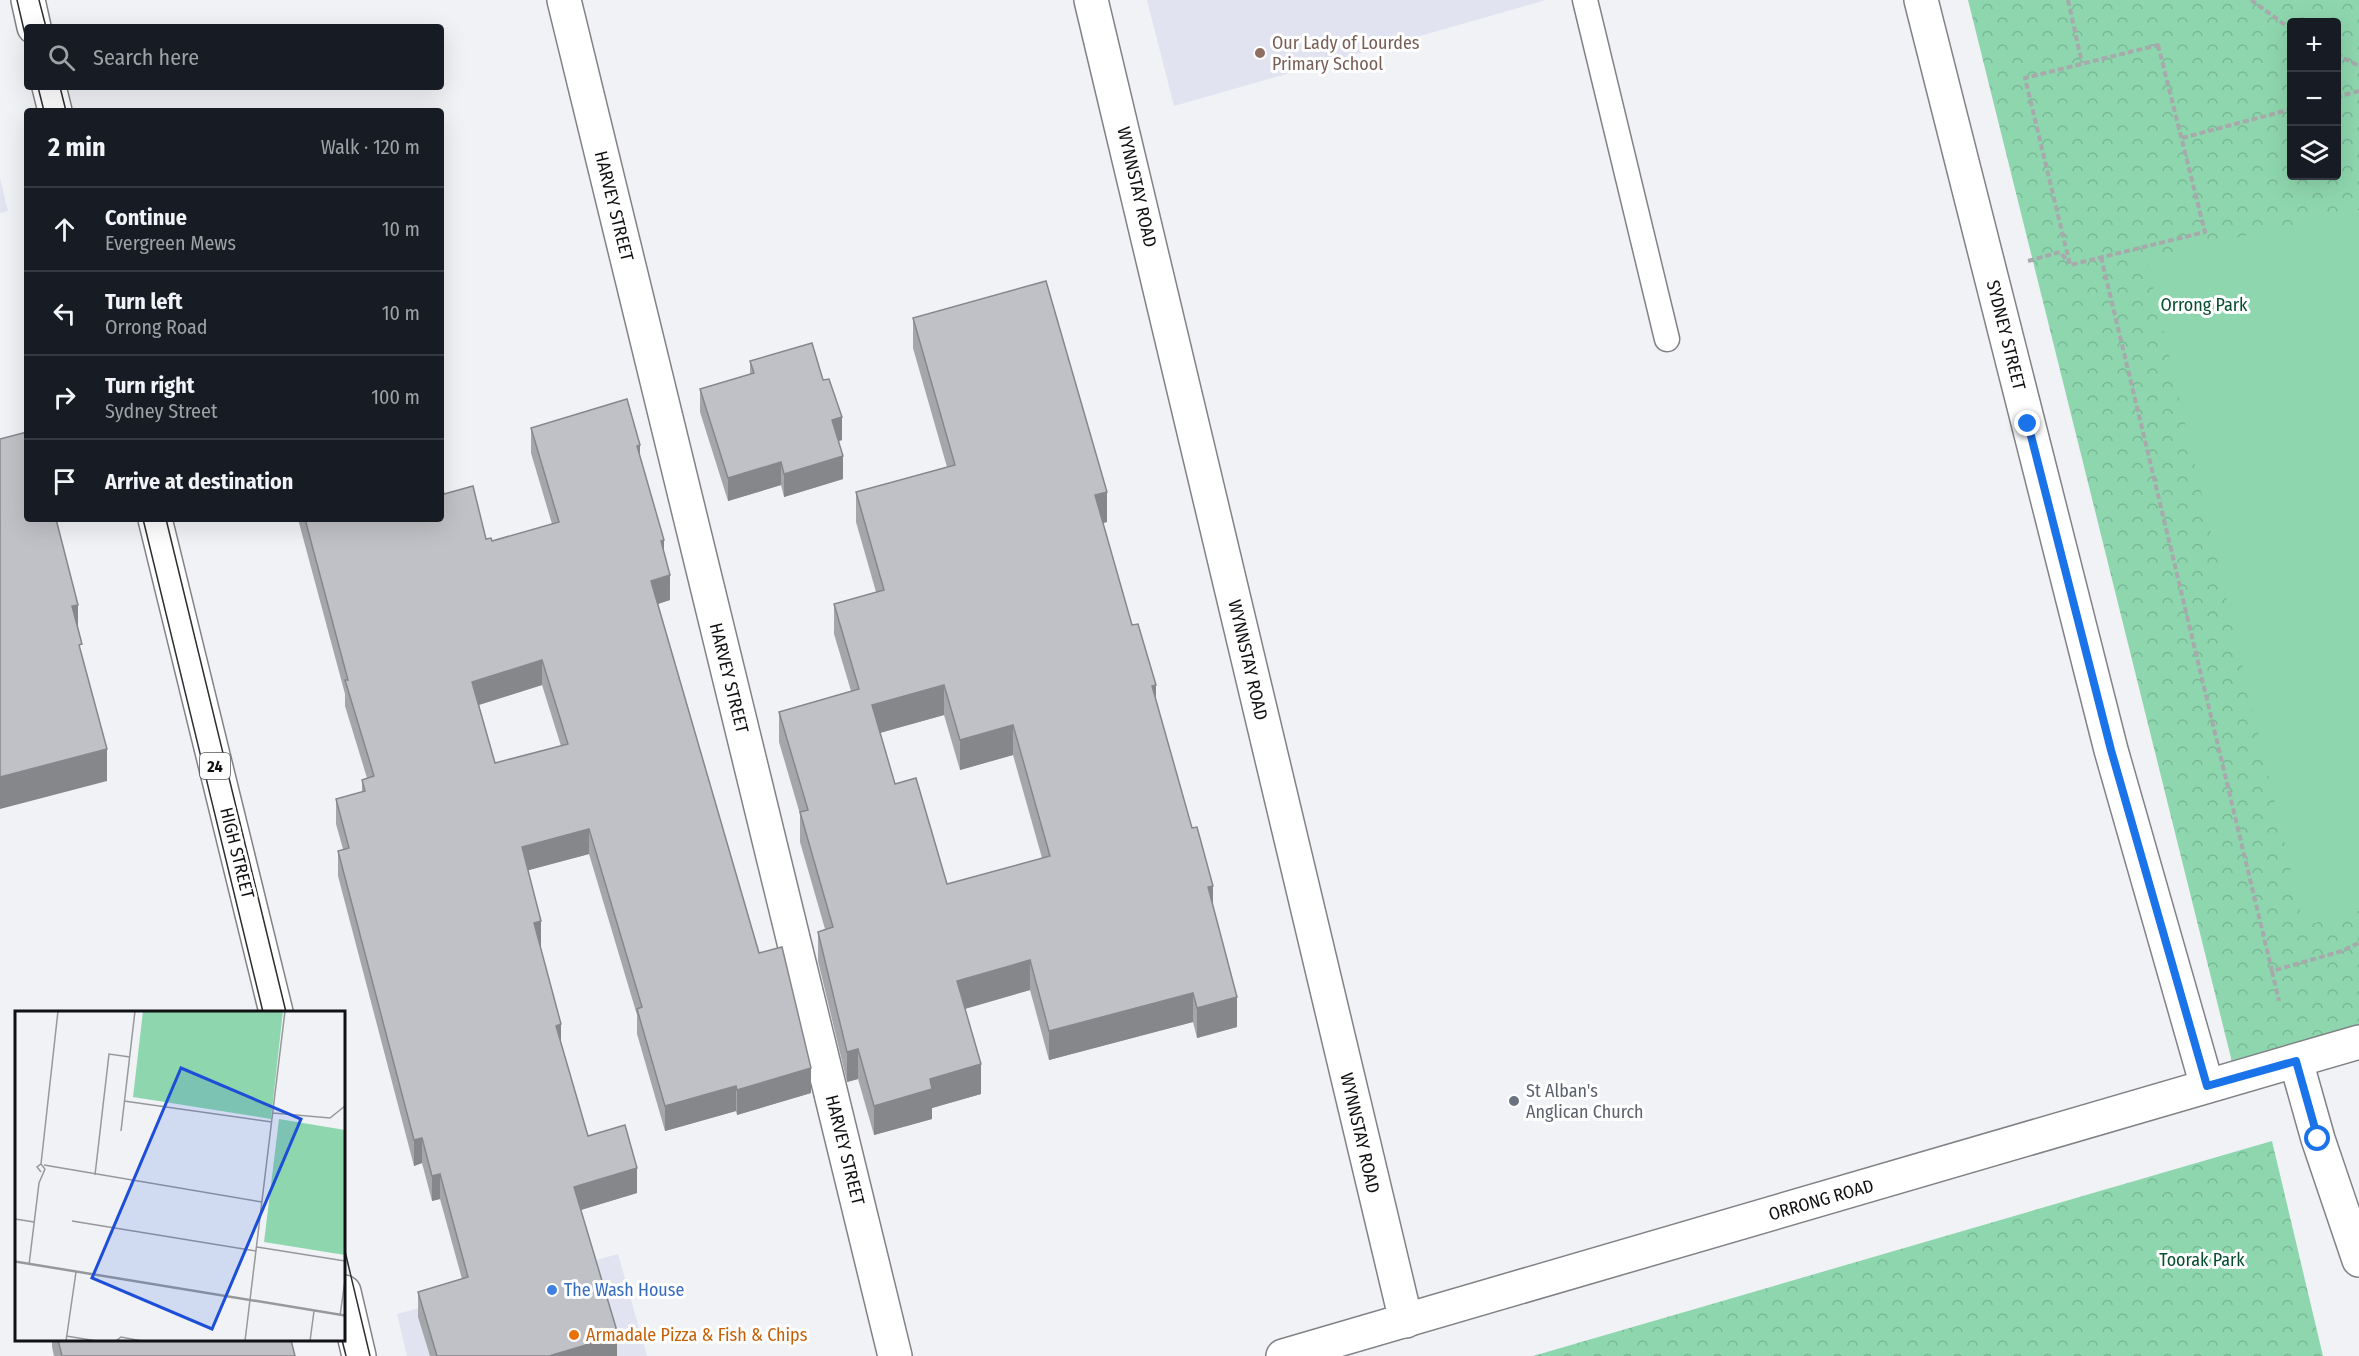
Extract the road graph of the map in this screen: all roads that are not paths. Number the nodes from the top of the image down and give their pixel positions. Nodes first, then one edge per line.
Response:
1 (28, 0) edge
2 (564, 0) edge
3 (1091, 0) edge
4 (1585, 0) edge
5 (1921, 0) edge
6 (33, 24) edge
7 (50, 90) edge
8 (54, 108) edge
9 (1666, 339) dead end
10 (156, 522) edge
11 (276, 1011) edge
12 (2359, 1042) edge
13 (2296, 1061) junction
14 (2207, 1086) junction
15 (2359, 1260) edge
16 (345, 1296) edge
17 (1406, 1321) junction
18 (359, 1356) edge
19 (895, 1356) edge
20 (1283, 1356) edge

1 - 6 street
2 - 19 street, HARVEY STREET
3 - 17 street, WYNNSTAY ROAD
4 - 9 lane
5 - 14 street, SYDNEY STREET
7 - 8 street
10 - 11 street, HIGH STREET / 24
12 - 13 street, ORRONG ROAD
13 - 14 street, ORRONG ROAD
13 - 15 street
14 - 17 street, ORRONG ROAD
16 - 18 street
17 - 20 street, ORRONG ROAD

